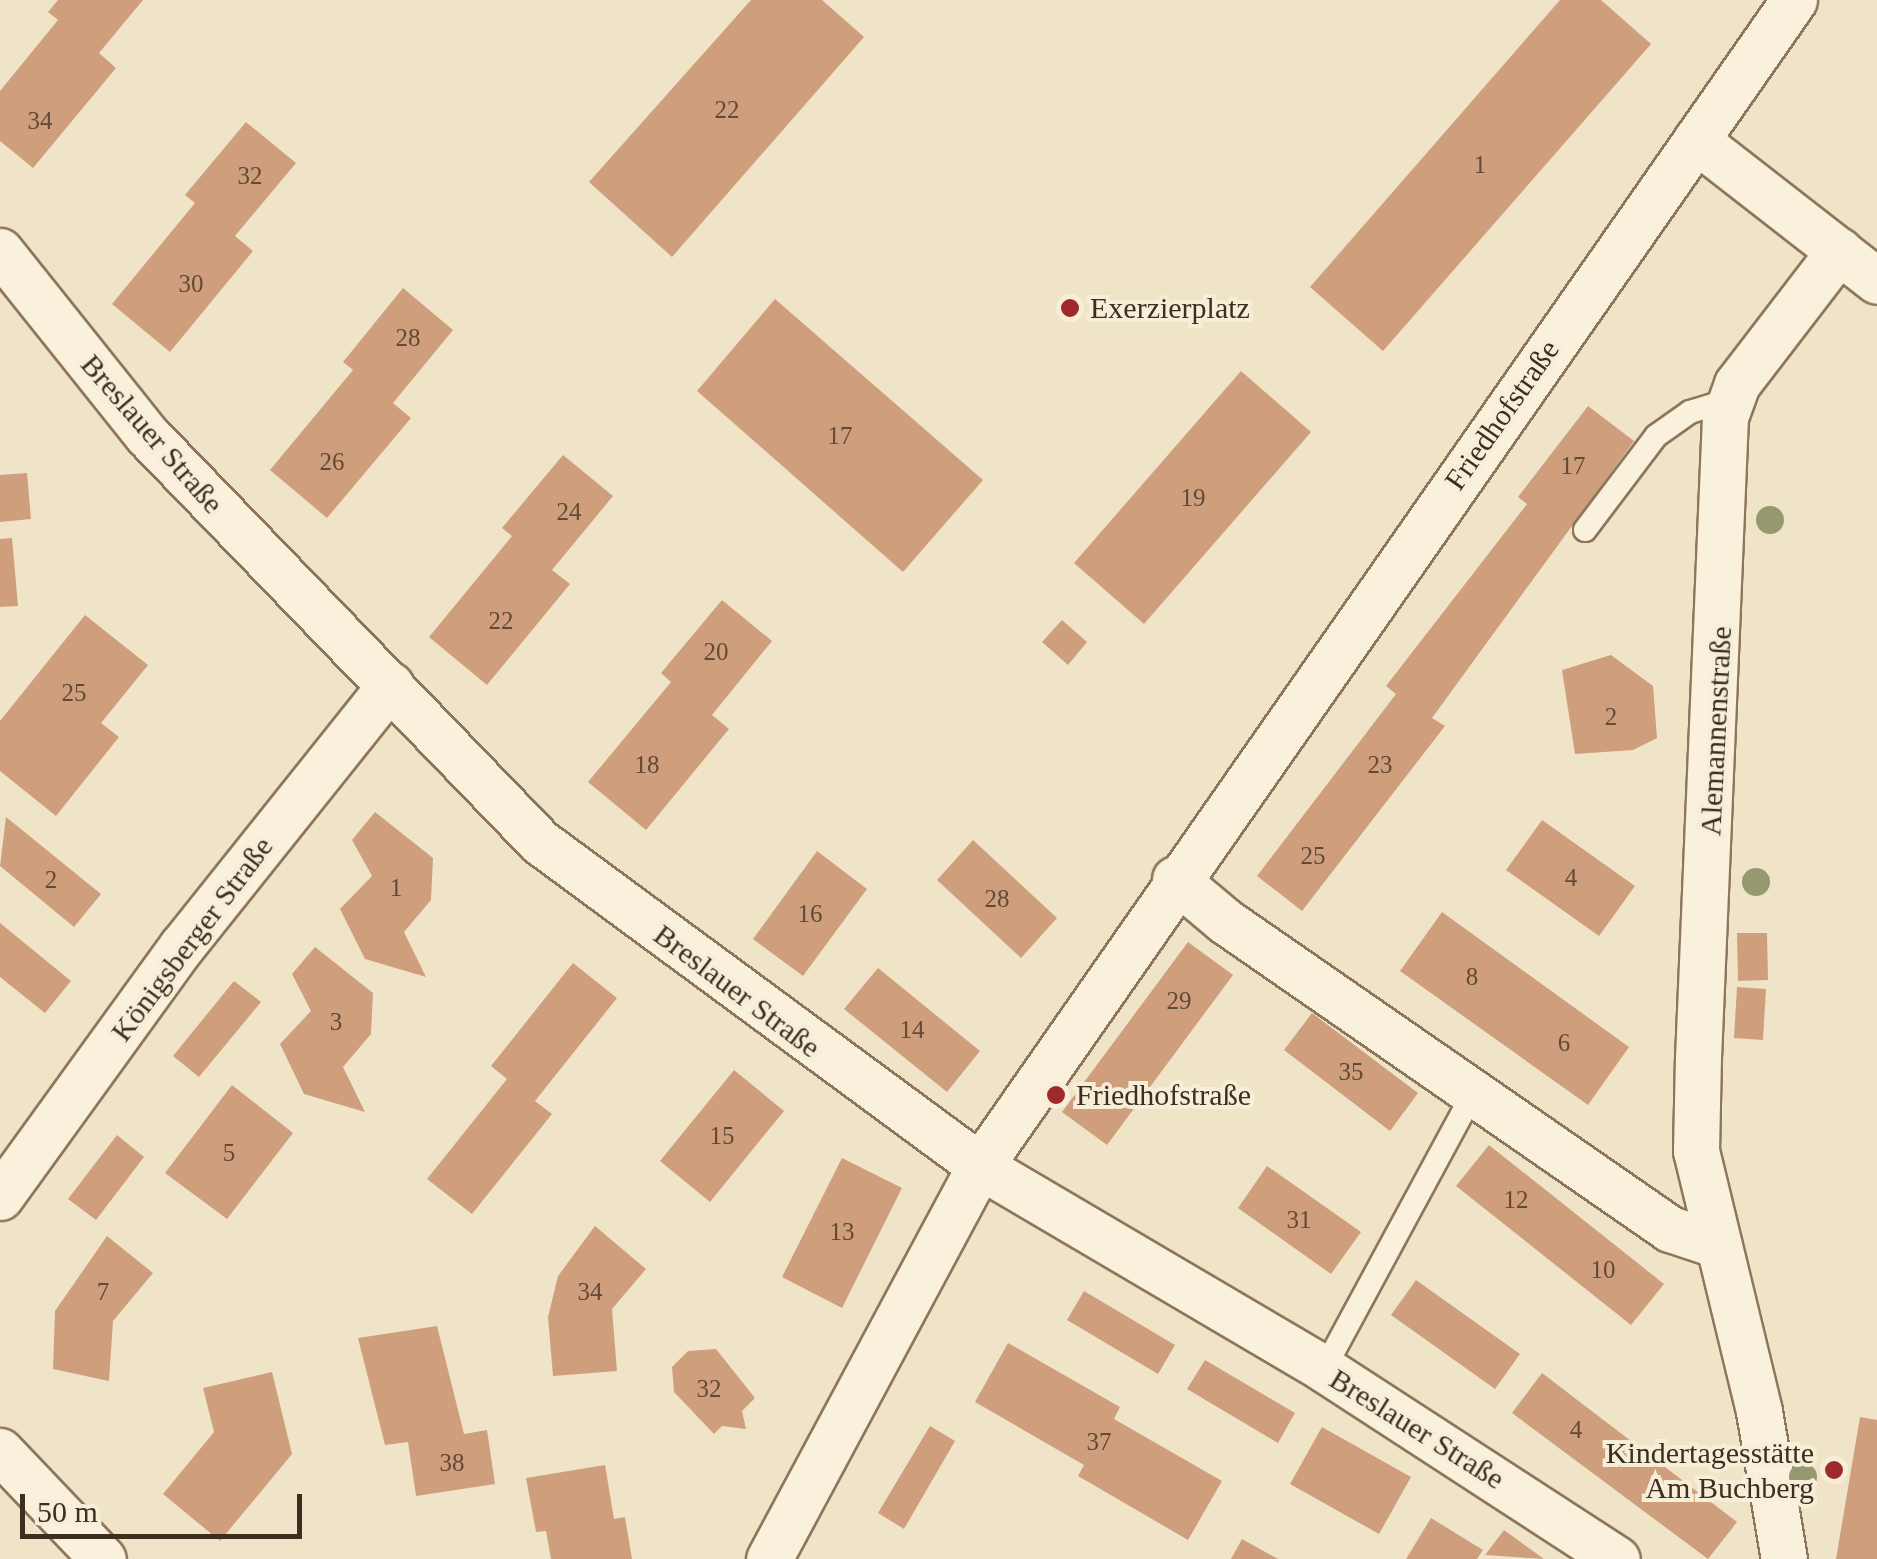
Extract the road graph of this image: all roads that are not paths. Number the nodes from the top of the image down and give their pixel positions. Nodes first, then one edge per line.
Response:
1 (1794, 0) edge
2 (1696, 140) junction
3 (0, 251) edge
4 (1839, 251) junction
5 (1877, 281) edge
6 (1729, 400) junction
7 (1585, 530) dead end
8 (390, 685) junction
9 (1175, 879) junction
10 (1473, 1092) junction
11 (980, 1166) junction
12 (0, 1197) edge
13 (1718, 1245) junction
14 (1324, 1370) junction
15 (0, 1451) edge
16 (102, 1559) edge
17 (769, 1559) edge
18 (1617, 1559) edge
19 (1784, 1559) edge

1 - 2 street, Friedhofstraße
2 - 4 street
2 - 9 street, Friedhofstraße
3 - 8 street, Breslauer Straße
4 - 5 street
4 - 6 street
6 - 7 lane
6 - 13 street, Alemannenstraße
8 - 11 street, Breslauer Straße
8 - 12 street, Königsberger Straße
9 - 10 street
9 - 11 street, Friedhofstraße
10 - 13 street
10 - 14 lane
11 - 14 street, Breslauer Straße
11 - 17 street, Friedhofstraße
13 - 19 street, Alemannenstraße
14 - 18 street, Breslauer Straße
15 - 16 street

